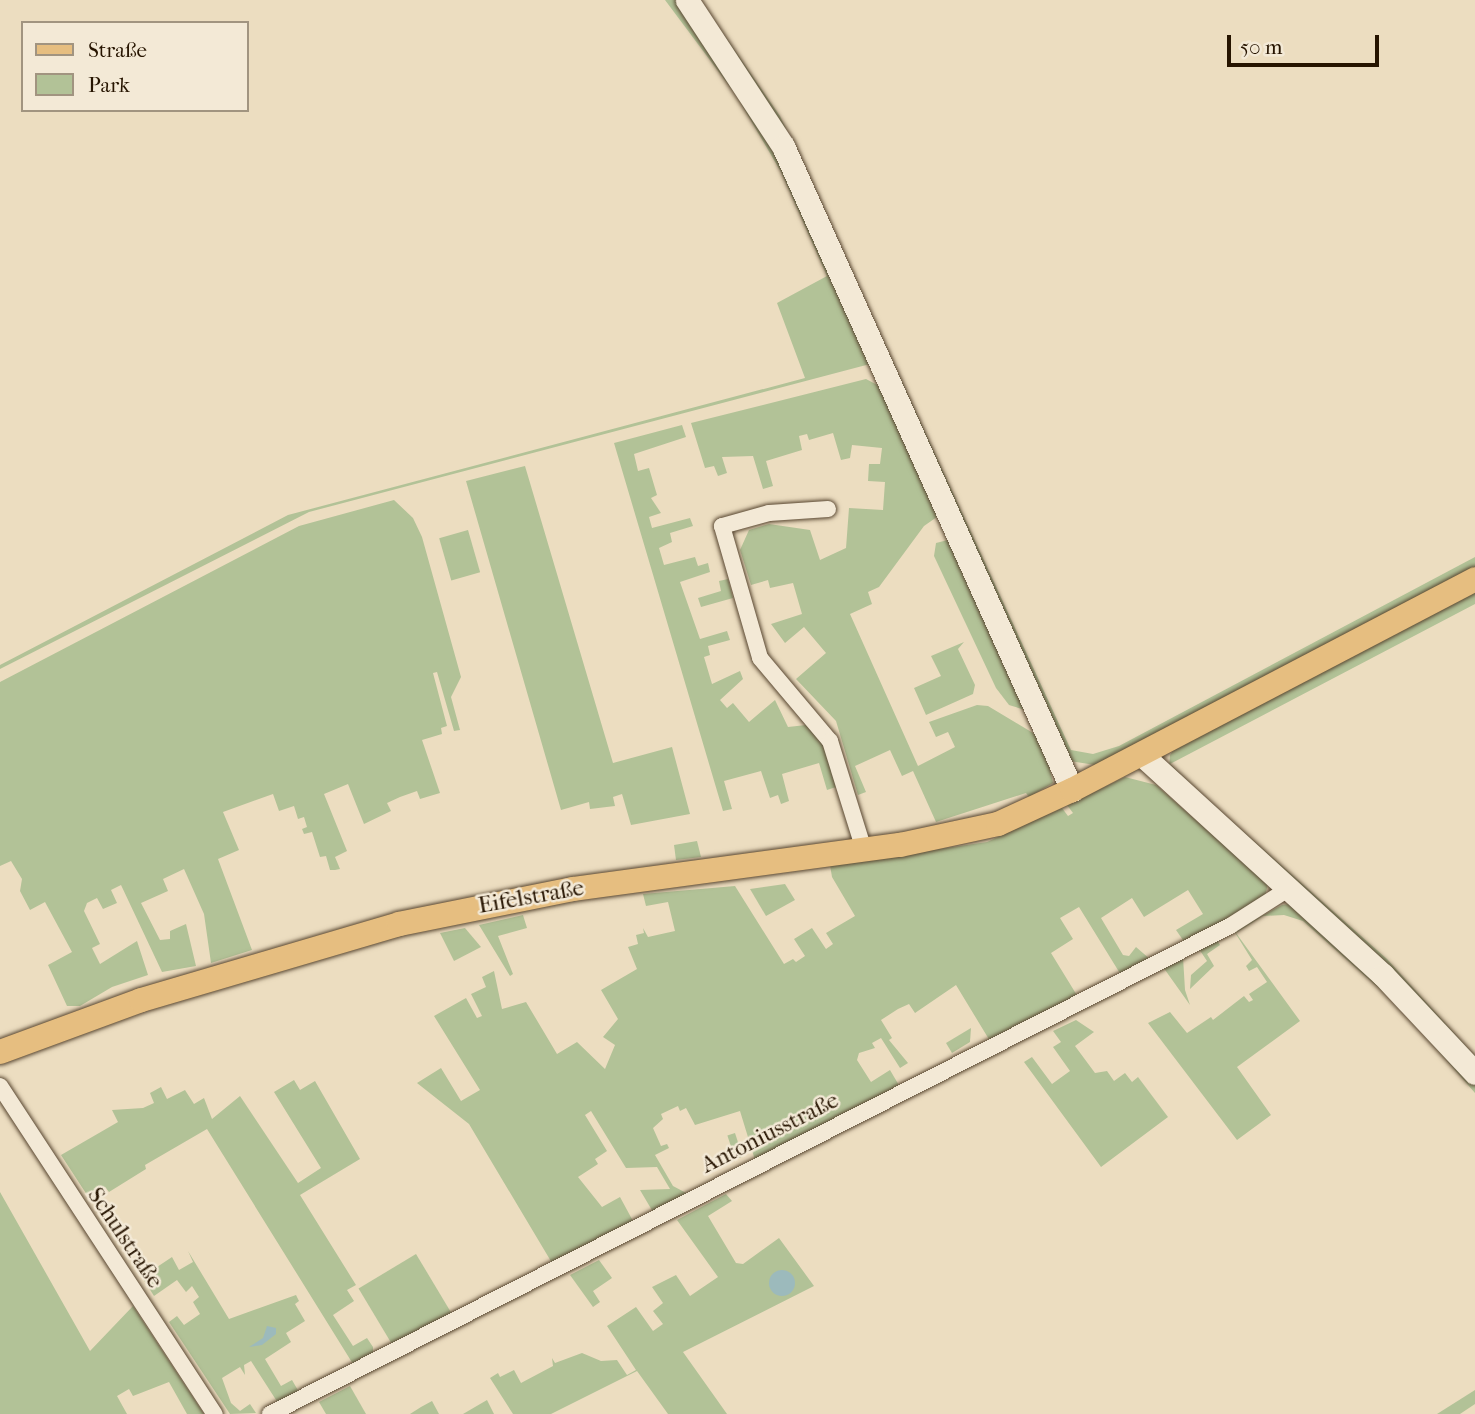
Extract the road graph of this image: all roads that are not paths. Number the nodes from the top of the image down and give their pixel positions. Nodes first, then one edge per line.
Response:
1 (687, 0) edge
2 (828, 509) dead end
3 (1475, 579) edge
4 (1141, 754) junction
5 (1072, 790) junction
6 (864, 849) junction
7 (1288, 889) junction
8 (0, 1052) edge
9 (1475, 1073) edge
10 (0, 1086) edge
11 (215, 1414) edge
12 (270, 1414) edge

1 - 5 street
2 - 6 street
3 - 4 main road, Eifelstraße
4 - 5 main road, Eifelstraße
4 - 7 street
5 - 6 main road, Eifelstraße
6 - 8 main road, Eifelstraße
7 - 9 street
7 - 12 street, Antoniusstraße
10 - 11 street, Schulstraße

